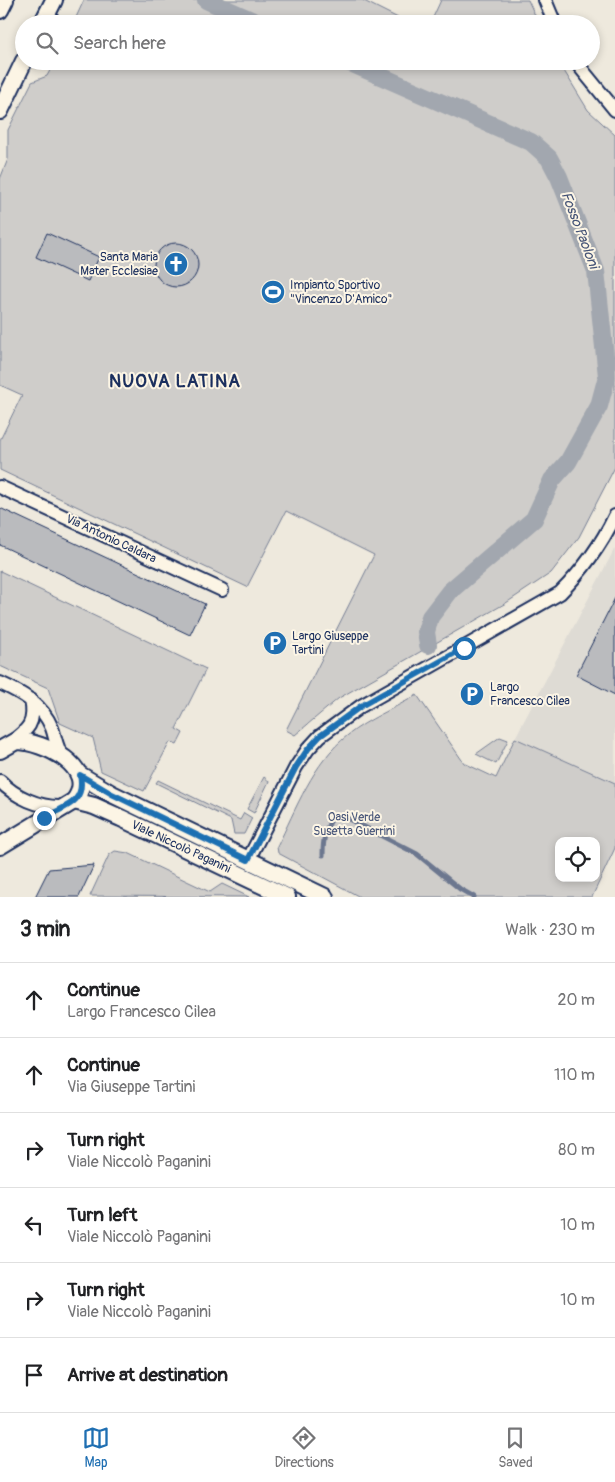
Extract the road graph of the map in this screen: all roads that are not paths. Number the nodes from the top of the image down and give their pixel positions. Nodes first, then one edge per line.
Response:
1 (5, 0) edge
2 (54, 0) edge
3 (545, 0) edge
4 (0, 10) edge
5 (46, 15) edge
6 (551, 15) edge
7 (20, 70) edge
8 (582, 70) edge
9 (615, 110) edge
10 (0, 111) edge
11 (0, 487) edge
12 (615, 516) edge
13 (222, 590) dead end
14 (0, 683) edge
15 (30, 700) junction
16 (5, 747) edge
17 (65, 760) junction
18 (80, 775) junction
19 (0, 781) edge
20 (68, 804) junction
21 (0, 846) edge
22 (248, 860) junction
23 (287, 897) edge
24 (325, 897) edge

1 - 4 street
2 - 5 street
3 - 6 street
7 - 10 street
8 - 9 street
11 - 13 street, Via Antonio Caldara
12 - 22 street
14 - 15 street
15 - 16 street
15 - 17 street
16 - 17 street, Viale Niccolò Paganini
17 - 18 street, Viale Niccolò Paganini
18 - 20 street
18 - 22 street, Viale Niccolò Paganini
19 - 20 street, Viale Niccolò Paganini
20 - 21 street
20 - 23 street, Viale Niccolò Paganini
22 - 24 street, Viale Niccolò Paganini

